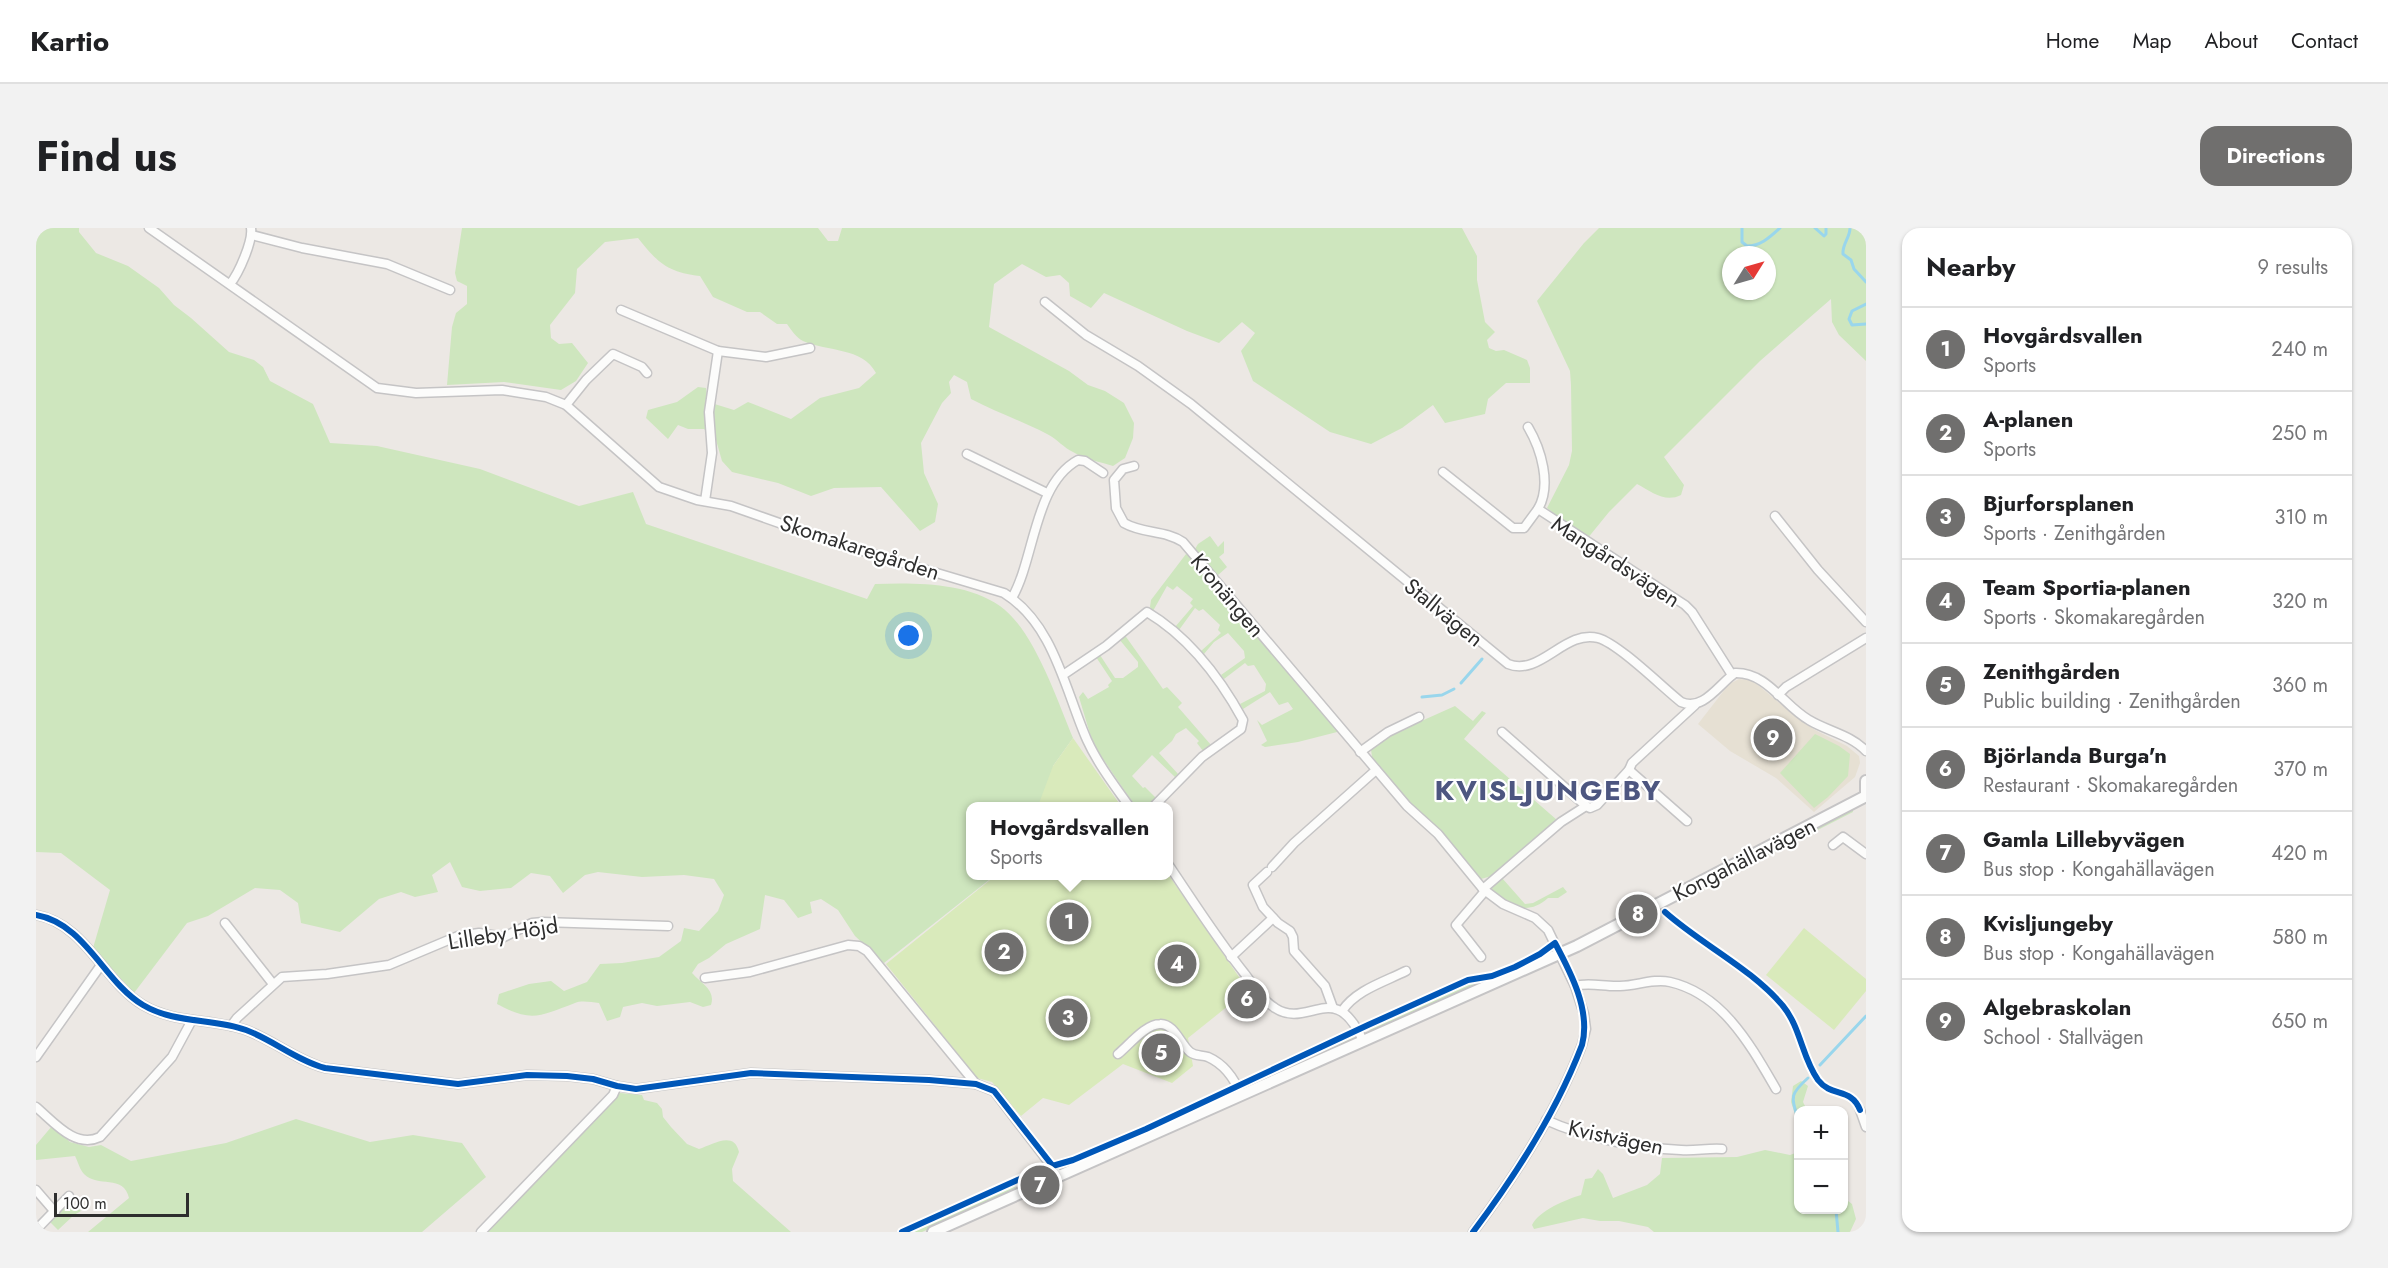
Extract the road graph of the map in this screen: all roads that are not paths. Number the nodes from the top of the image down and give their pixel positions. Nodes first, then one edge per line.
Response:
1 (149, 228) edge
2 (252, 232) edge
3 (230, 284) junction
4 (450, 290) dead end
5 (1045, 302) dead end
6 (621, 310) dead end
7 (810, 348) dead end
8 (718, 351) junction
9 (647, 373) dead end
10 (566, 405) junction
11 (1528, 427) dead end
12 (967, 454) dead end
13 (1134, 466) dead end
14 (1443, 472) dead end
15 (1103, 473) dead end
16 (1047, 493) junction
17 (705, 501) junction
18 (1538, 509) junction
19 (1775, 516) dead end
20 (1012, 598) junction
21 (1866, 622) edge
22 (1866, 638) edge
23 (1063, 675) junction
24 (1732, 675) junction
25 (1778, 695) junction
26 (1695, 705) junction
27 (1419, 717) dead end
28 (1502, 732) dead end
29 (1866, 751) edge
30 (1360, 752) junction
31 (1376, 770) junction
32 (1629, 770) junction
33 (1866, 781) edge
34 (1866, 795) edge
35 (1126, 802) edge
36 (1159, 802) edge
37 (1586, 806) junction
38 (1687, 821) dead end
39 (1833, 845) dead end
40 (1866, 854) edge
41 (1173, 871) edge
42 (1484, 890) junction
43 (36, 915) edge
44 (1273, 918) junction
45 (225, 923) dead end
46 (668, 926) dead end
47 (1560, 953) junction
48 (1231, 957) junction
49 (1481, 957) dead end
50 (101, 965) junction
51 (1406, 971) dead end
52 (705, 978) dead end
53 (273, 984) junction
54 (1575, 986) junction
55 (1333, 1008) junction
56 (1342, 1011) junction
57 (192, 1020) junction
58 (231, 1026) junction
59 (1364, 1041) junction
60 (1118, 1054) dead end
61 (36, 1057) edge
62 (976, 1084) junction
63 (617, 1086) junction
64 (1776, 1089) dead end
65 (1241, 1095) junction
66 (36, 1107) edge
67 (1860, 1110) dead end
68 (1546, 1120) junction
69 (1866, 1127) edge
70 (1722, 1149) dead end
71 (1059, 1176) junction
72 (36, 1190) edge
73 (69, 1196) dead end
74 (55, 1212) junction
75 (36, 1230) edge
76 (481, 1232) edge
77 (933, 1232) edge
78 (1473, 1232) edge

1 - 3 street, Skomakaregården
2 - 3 street
2 - 4 street
3 - 10 street, Skomakaregården
5 - 26 street, Stallvägen
6 - 8 street
7 - 8 street
8 - 17 street
9 - 10 street
10 - 17 street, Skomakaregården
11 - 18 street, Mangårdsvägen
12 - 16 street
13 - 30 street, Kronängen
14 - 18 street, Mangårdsvägen
15 - 16 street
16 - 20 street
17 - 20 street, Skomakaregården
18 - 24 street, Mangårdsvägen
19 - 21 street
20 - 23 street, Skomakaregården
22 - 25 street
23 - 35 street, Skomakaregården
23 - 36 street
24 - 25 street
24 - 26 street
25 - 29 street
26 - 32 street
27 - 30 street
28 - 37 street
30 - 31 street, Kronängen
31 - 42 street, Kronängen
31 - 44 street
32 - 37 street
32 - 38 street
33 - 34 street, Kongahällavägen
34 - 47 street, Kongahällavägen
37 - 42 street
39 - 40 street
41 - 48 street
42 - 47 street, Kronängen
42 - 49 street
43 - 50 street
44 - 48 street
44 - 55 street
45 - 53 street
46 - 53 street, Lilleby Höjd
47 - 54 street, Kronängen
47 - 59 street, Kongahällavägen
48 - 55 street
50 - 57 street
50 - 61 street
51 - 56 street
52 - 62 street
53 - 58 street, Lilleby Höjd
54 - 64 street
54 - 68 street, Kronängen
55 - 56 street
56 - 59 street
57 - 58 street
57 - 66 street
58 - 63 street
59 - 65 street, Kongahällavägen
60 - 65 street
62 - 63 street
62 - 71 street
63 - 76 street
65 - 71 street, Kongahällavägen
67 - 69 street
68 - 70 street, Kvistvägen
68 - 78 street, Kronängen
71 - 77 street, Kongahällavägen
72 - 74 street
73 - 74 street
74 - 75 street

